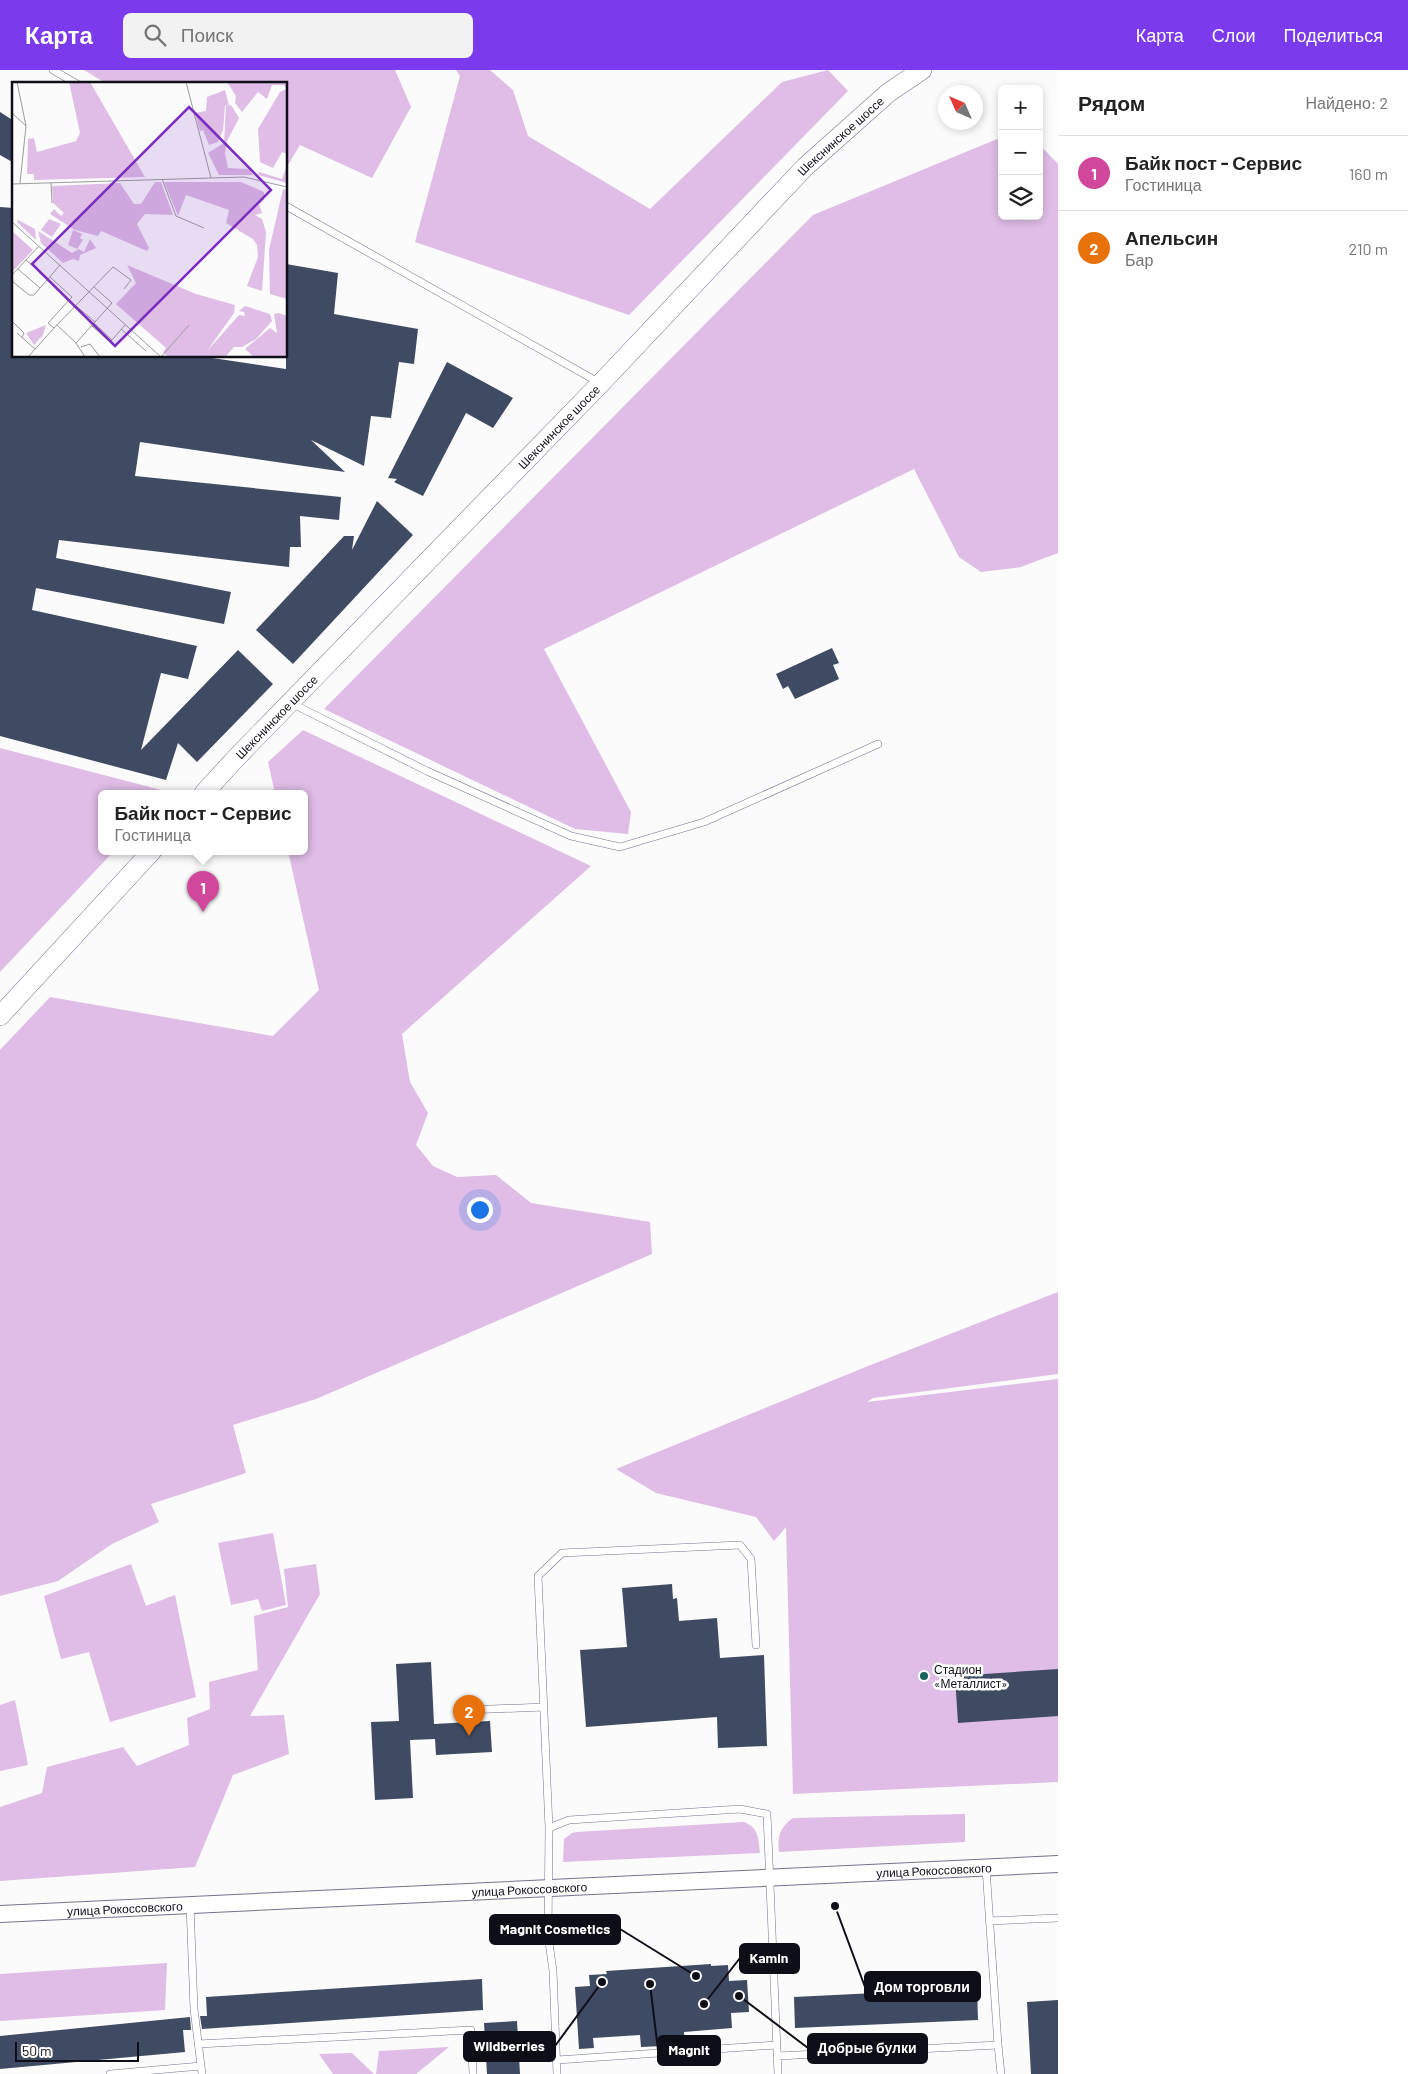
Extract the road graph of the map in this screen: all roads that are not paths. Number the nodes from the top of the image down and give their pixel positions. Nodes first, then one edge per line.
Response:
1 (53, 70) edge
2 (922, 70) edge
3 (74, 82) edge
4 (288, 207) edge
5 (601, 383) junction
6 (290, 702) junction
7 (878, 744) dead end
8 (207, 790) edge
9 (148, 855) edge
10 (0, 1016) edge
11 (756, 1645) dead end
12 (544, 1708) junction
13 (466, 1710) dead end
14 (549, 1828) junction
15 (1058, 1864) edge
16 (986, 1868) junction
17 (769, 1877) junction
18 (548, 1889) junction
19 (190, 1905) junction
20 (0, 1914) edge
21 (1058, 1918) edge
22 (989, 1921) junction
23 (198, 2044) junction
24 (998, 2045) junction
25 (776, 2046) junction
26 (777, 2056) junction
27 (557, 2060) junction
28 (202, 2070) edge
29 (110, 2074) edge
30 (473, 2074) edge
31 (557, 2074) edge
32 (778, 2074) edge
33 (1001, 2074) edge

1 - 3 lane
2 - 5 main road, Шекснинское шоссе
4 - 5 lane
5 - 6 main road, Шекснинское шоссе
6 - 7 lane
6 - 8 main road, Шекснинское шоссе
9 - 10 main road
11 - 12 lane
12 - 13 lane
12 - 14 lane
14 - 17 lane
14 - 18 lane
15 - 16 street, улица Рокоссовского
16 - 17 street, улица Рокоссовского
16 - 22 lane
17 - 18 street, улица Рокоссовского
17 - 25 lane
18 - 19 street, улица Рокоссовского
18 - 27 lane
19 - 20 street, улица Рокоссовского
19 - 23 lane
21 - 22 lane
22 - 24 lane
23 - 28 lane
23 - 30 lane
24 - 26 lane
24 - 33 lane
25 - 26 lane
25 - 27 lane
26 - 32 lane
27 - 31 lane
28 - 29 lane

